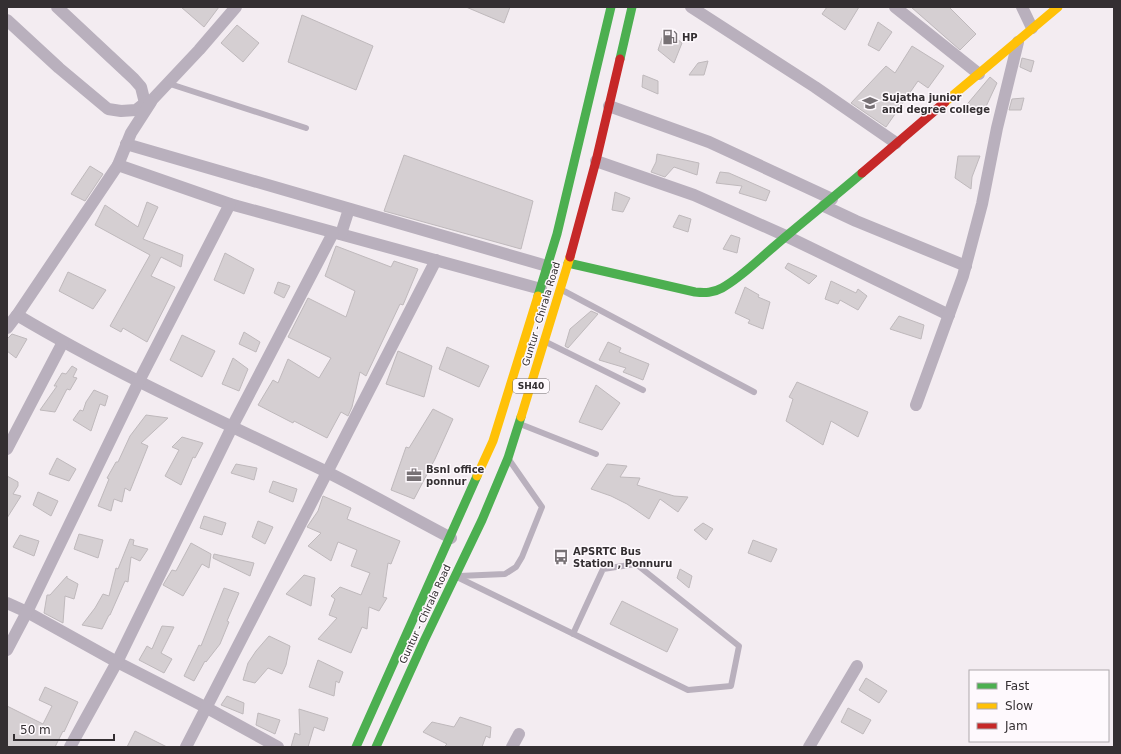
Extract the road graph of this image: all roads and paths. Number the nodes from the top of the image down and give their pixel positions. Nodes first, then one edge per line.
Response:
1 (57, 7) edge
2 (236, 7) edge
3 (611, 7) edge
4 (632, 7) edge
5 (691, 7) edge
6 (895, 7) edge
7 (1022, 7) edge
8 (1058, 7) edge
9 (7, 20) edge
10 (1032, 28) junction
11 (1018, 42) junction
12 (979, 74) junction
13 (167, 83) junction
14 (144, 105) junction
15 (609, 106) junction
16 (306, 128) dead end
17 (896, 143) junction
18 (126, 144) junction
19 (596, 161) junction
20 (118, 165) junction
21 (828, 203) junction
22 (230, 204) junction
23 (349, 209) junction
24 (337, 233) junction
25 (786, 236) junction
26 (436, 260) junction
27 (568, 263) junction
28 (547, 266) junction
29 (966, 266) junction
30 (541, 289) junction
31 (561, 289) junction
32 (17, 315) junction
33 (949, 315) junction
34 (7, 328) edge
35 (545, 341) junction
36 (63, 342) junction
37 (139, 381) junction
38 (643, 390) dead end
39 (754, 392) dead end
40 (916, 405) dead end
41 (519, 423) junction
42 (232, 427) junction
43 (7, 449) edge
44 (596, 454) dead end
45 (508, 458) junction
46 (327, 472) junction
47 (451, 538) junction
48 (455, 576) junction
49 (7, 603) edge
50 (27, 612) junction
51 (573, 634) junction
52 (7, 650) edge
53 (116, 662) junction
54 (857, 666) dead end
55 (207, 708) junction
56 (519, 734) dead end
57 (70, 747) edge
58 (186, 747) edge
59 (278, 747) edge
60 (356, 747) edge
61 (376, 747) edge
62 (512, 747) edge
63 (808, 747) edge

1 - 14 street
2 - 13 street
3 - 28 main road, Guntur - Chirala Road / SH40
4 - 15 main road, Guntur - Chirala Road / SH40
5 - 17 street
6 - 12 street
7 - 10 street
8 - 10 main road
9 - 14 street
10 - 11 main road
11 - 12 main road
11 - 29 street
12 - 17 main road
13 - 14 street
13 - 16 lane
14 - 18 street
15 - 19 main road, Guntur - Chirala Road / SH40
15 - 21 street
17 - 21 main road
18 - 20 street
18 - 23 street
19 - 25 street
19 - 27 main road, Guntur - Chirala Road / SH40
20 - 22 street
20 - 32 street
21 - 25 main road
21 - 29 street
22 - 24 street
22 - 37 street
23 - 24 street
23 - 28 street
24 - 26 street
24 - 42 street
25 - 27 main road
25 - 33 street
26 - 30 street
26 - 46 street
27 - 31 main road, Guntur - Chirala Road / SH40
28 - 30 main road, Guntur - Chirala Road / SH40
29 - 33 street
30 - 47 main road, Guntur - Chirala Road / SH40
31 - 35 main road, Guntur - Chirala Road / SH40
31 - 39 lane
32 - 34 street
32 - 36 street
33 - 40 street
35 - 38 lane
35 - 41 main road, Guntur - Chirala Road / SH40
36 - 37 street
36 - 43 street
37 - 42 street
37 - 50 street
41 - 44 lane
41 - 45 main road, Guntur - Chirala Road / SH40
42 - 46 street
42 - 53 street
45 - 48 main road, Guntur - Chirala Road / SH40
45 - 48 lane
46 - 47 street
46 - 55 street
47 - 60 main road, Guntur - Chirala Road / SH40
48 - 51 lane
48 - 61 main road, Guntur - Chirala Road / SH40
49 - 50 street
50 - 52 street
50 - 53 street
51 - 51 lane
53 - 55 street
53 - 57 street
54 - 63 street
55 - 58 street
55 - 59 street
56 - 62 street

